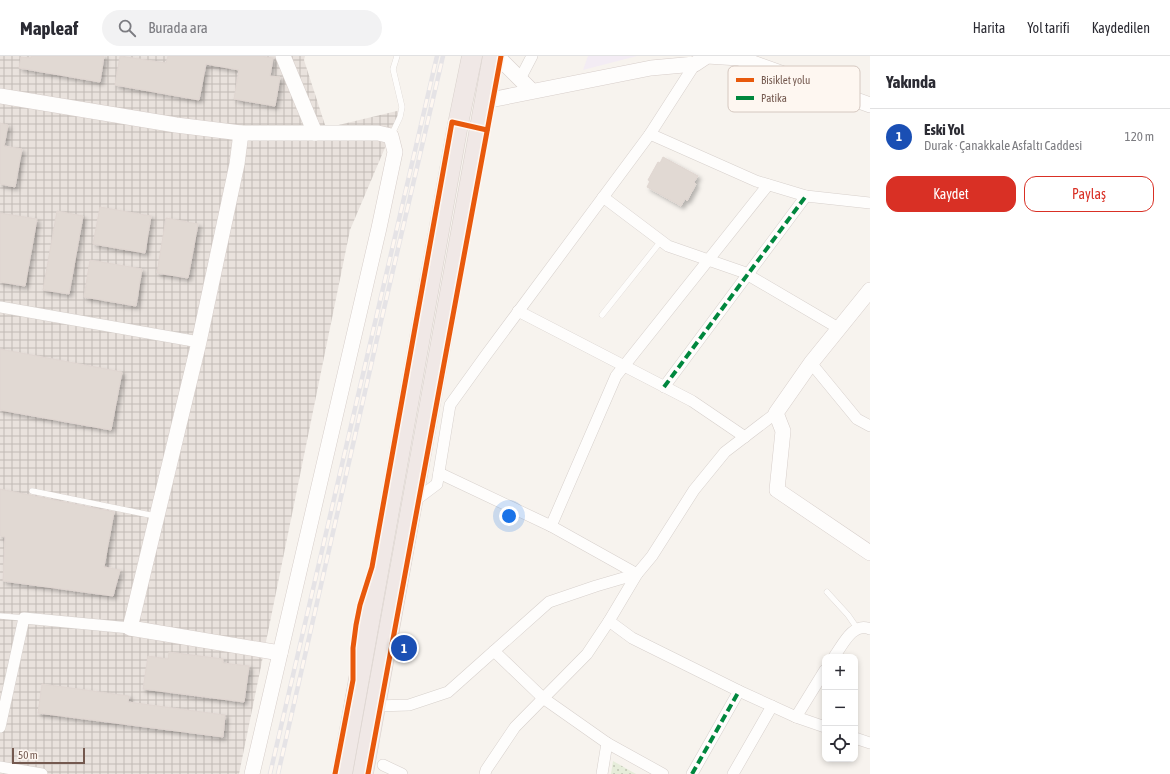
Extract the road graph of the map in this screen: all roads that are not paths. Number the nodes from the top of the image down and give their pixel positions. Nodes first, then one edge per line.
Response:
1 (283, 56) edge
2 (398, 56) edge
3 (472, 56) edge
4 (493, 56) edge
5 (499, 56) edge
6 (532, 56) edge
7 (703, 59) edge
8 (761, 66) edge
9 (520, 79) junction
10 (532, 91) junction
11 (0, 96) edge
12 (485, 101) junction
13 (860, 101) edge
14 (870, 105) edge
15 (241, 133) junction
16 (315, 133) junction
17 (650, 134) junction
18 (391, 136) junction
19 (768, 184) junction
20 (806, 196) junction
21 (603, 198) junction
22 (870, 203) edge
23 (661, 241) junction
24 (708, 260) junction
25 (747, 275) junction
26 (870, 290) edge
27 (0, 307) edge
28 (518, 311) junction
29 (602, 315) dead end
30 (840, 329) junction
31 (199, 342) junction
32 (812, 363) junction
33 (625, 366) junction
34 (664, 387) junction
35 (776, 414) junction
36 (870, 426) edge
37 (745, 437) junction
38 (439, 473) junction
39 (32, 491) dead end
40 (413, 502) junction
41 (157, 517) junction
42 (551, 526) junction
43 (870, 553) edge
44 (637, 574) junction
45 (827, 592) dead end
46 (0, 616) edge
47 (24, 618) junction
48 (609, 621) junction
49 (130, 628) junction
50 (857, 628) junction
51 (870, 629) edge
52 (494, 652) junction
53 (280, 653) junction
54 (836, 654) edge
55 (822, 675) edge
56 (739, 691) junction
57 (543, 698) junction
58 (376, 706) junction
59 (772, 706) junction
60 (796, 717) junction
61 (0, 726) edge
62 (822, 726) edge
63 (858, 739) edge
64 (607, 743) junction
65 (870, 743) edge
66 (383, 765) dead end
67 (0, 767) edge
68 (42, 774) edge
69 (252, 774) edge
70 (342, 774) edge
71 (363, 774) edge
72 (402, 774) edge
73 (485, 774) edge
74 (602, 774) edge
75 (663, 774) edge
76 (692, 774) edge
77 (733, 774) edge

1 - 16 street
2 - 18 lane
3 - 70 highway
4 - 12 highway
5 - 9 street
6 - 9 street
7 - 8 street
7 - 10 street
7 - 17 street
9 - 10 street
10 - 12 street
11 - 15 street
12 - 40 highway
13 - 14 street
15 - 16 street
15 - 31 street
16 - 18 street
17 - 19 street
17 - 21 street
18 - 53 street
19 - 20 street
19 - 24 street
20 - 22 street
20 - 25 street
21 - 23 street
21 - 28 street
23 - 24 street
23 - 29 lane
24 - 25 street
24 - 33 street
25 - 30 street
25 - 34 street
26 - 30 street
27 - 31 street
28 - 33 street
28 - 38 street
30 - 32 street
31 - 41 street
32 - 35 street
32 - 36 street
33 - 34 street
33 - 42 street
34 - 37 street
35 - 37 street
35 - 43 street
37 - 44 street
38 - 40 street
38 - 42 street
39 - 41 lane
40 - 58 highway
41 - 49 street
42 - 44 street
44 - 48 street
44 - 52 street
45 - 50 lane
46 - 47 lane
47 - 49 street
47 - 61 street
48 - 56 street
48 - 57 street
49 - 53 street
50 - 51 street
50 - 54 street
52 - 57 street
52 - 58 street
53 - 69 street
55 - 60 street
56 - 59 street
56 - 76 street
57 - 64 street
57 - 73 street
58 - 71 highway
59 - 60 street
59 - 77 street
60 - 62 street
63 - 65 street
64 - 74 street
64 - 75 street
66 - 72 street
67 - 68 street

